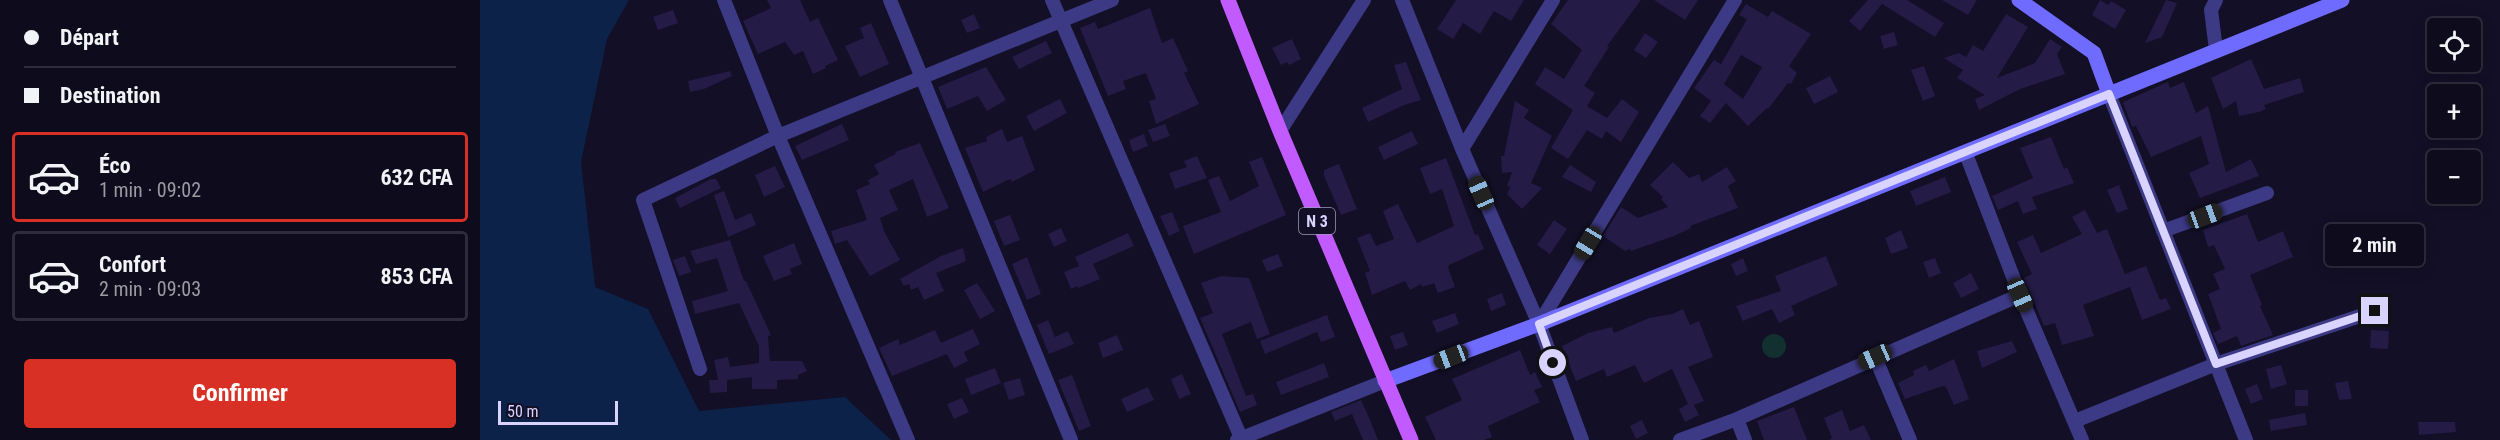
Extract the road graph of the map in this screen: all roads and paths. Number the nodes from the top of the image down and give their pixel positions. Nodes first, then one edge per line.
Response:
1 (724, 0) edge
2 (890, 0) edge
3 (1052, 0) edge
4 (1112, 0) edge
5 (1228, 0) edge
6 (1364, 0) edge
7 (1402, 0) edge
8 (1553, 0) edge
9 (1735, 0) edge
10 (2019, 0) edge
11 (2216, 0) edge
12 (2342, 0) edge
13 (2038, 5) edge
14 (1061, 23) junction
15 (2216, 50) junction
16 (921, 79) junction
17 (2109, 94) junction
18 (1280, 131) junction
19 (778, 136) junction
20 (1462, 149) junction
21 (1966, 154) junction
22 (2267, 193) dead end
23 (2163, 231) junction
24 (2020, 295) junction
25 (2375, 311) dead end
26 (1539, 324) junction
27 (1875, 357) junction
28 (2216, 364) junction
29 (699, 369) dead end
30 (1384, 381) junction
31 (1737, 419) junction
32 (2075, 421) junction
33 (1240, 439) edge
34 (908, 440) edge
35 (1071, 440) edge
36 (1411, 440) edge
37 (1582, 440) edge
38 (1680, 440) edge
39 (1745, 440) edge
40 (1910, 440) edge
41 (2082, 440) edge
42 (2246, 440) edge

1 - 19 street
2 - 16 street
3 - 14 street
4 - 14 street
5 - 18 main road, N 3
6 - 18 street
7 - 20 street
8 - 20 street
9 - 26 street
10 - 13 main road
11 - 15 street
12 - 15 main road
13 - 17 main road
14 - 16 street
14 - 33 street
15 - 17 main road
16 - 19 street
16 - 35 street
17 - 21 main road
17 - 23 street
18 - 30 main road, N 3
19 - 29 street
19 - 34 street
20 - 26 street
21 - 24 street
21 - 26 main road
22 - 23 street
23 - 28 street
24 - 27 street
24 - 32 street
25 - 28 street
26 - 30 main road
26 - 37 street
27 - 31 street
27 - 40 street
28 - 32 street
28 - 42 street
30 - 33 street
30 - 36 main road, N 3
31 - 38 street
31 - 39 street
32 - 41 street

